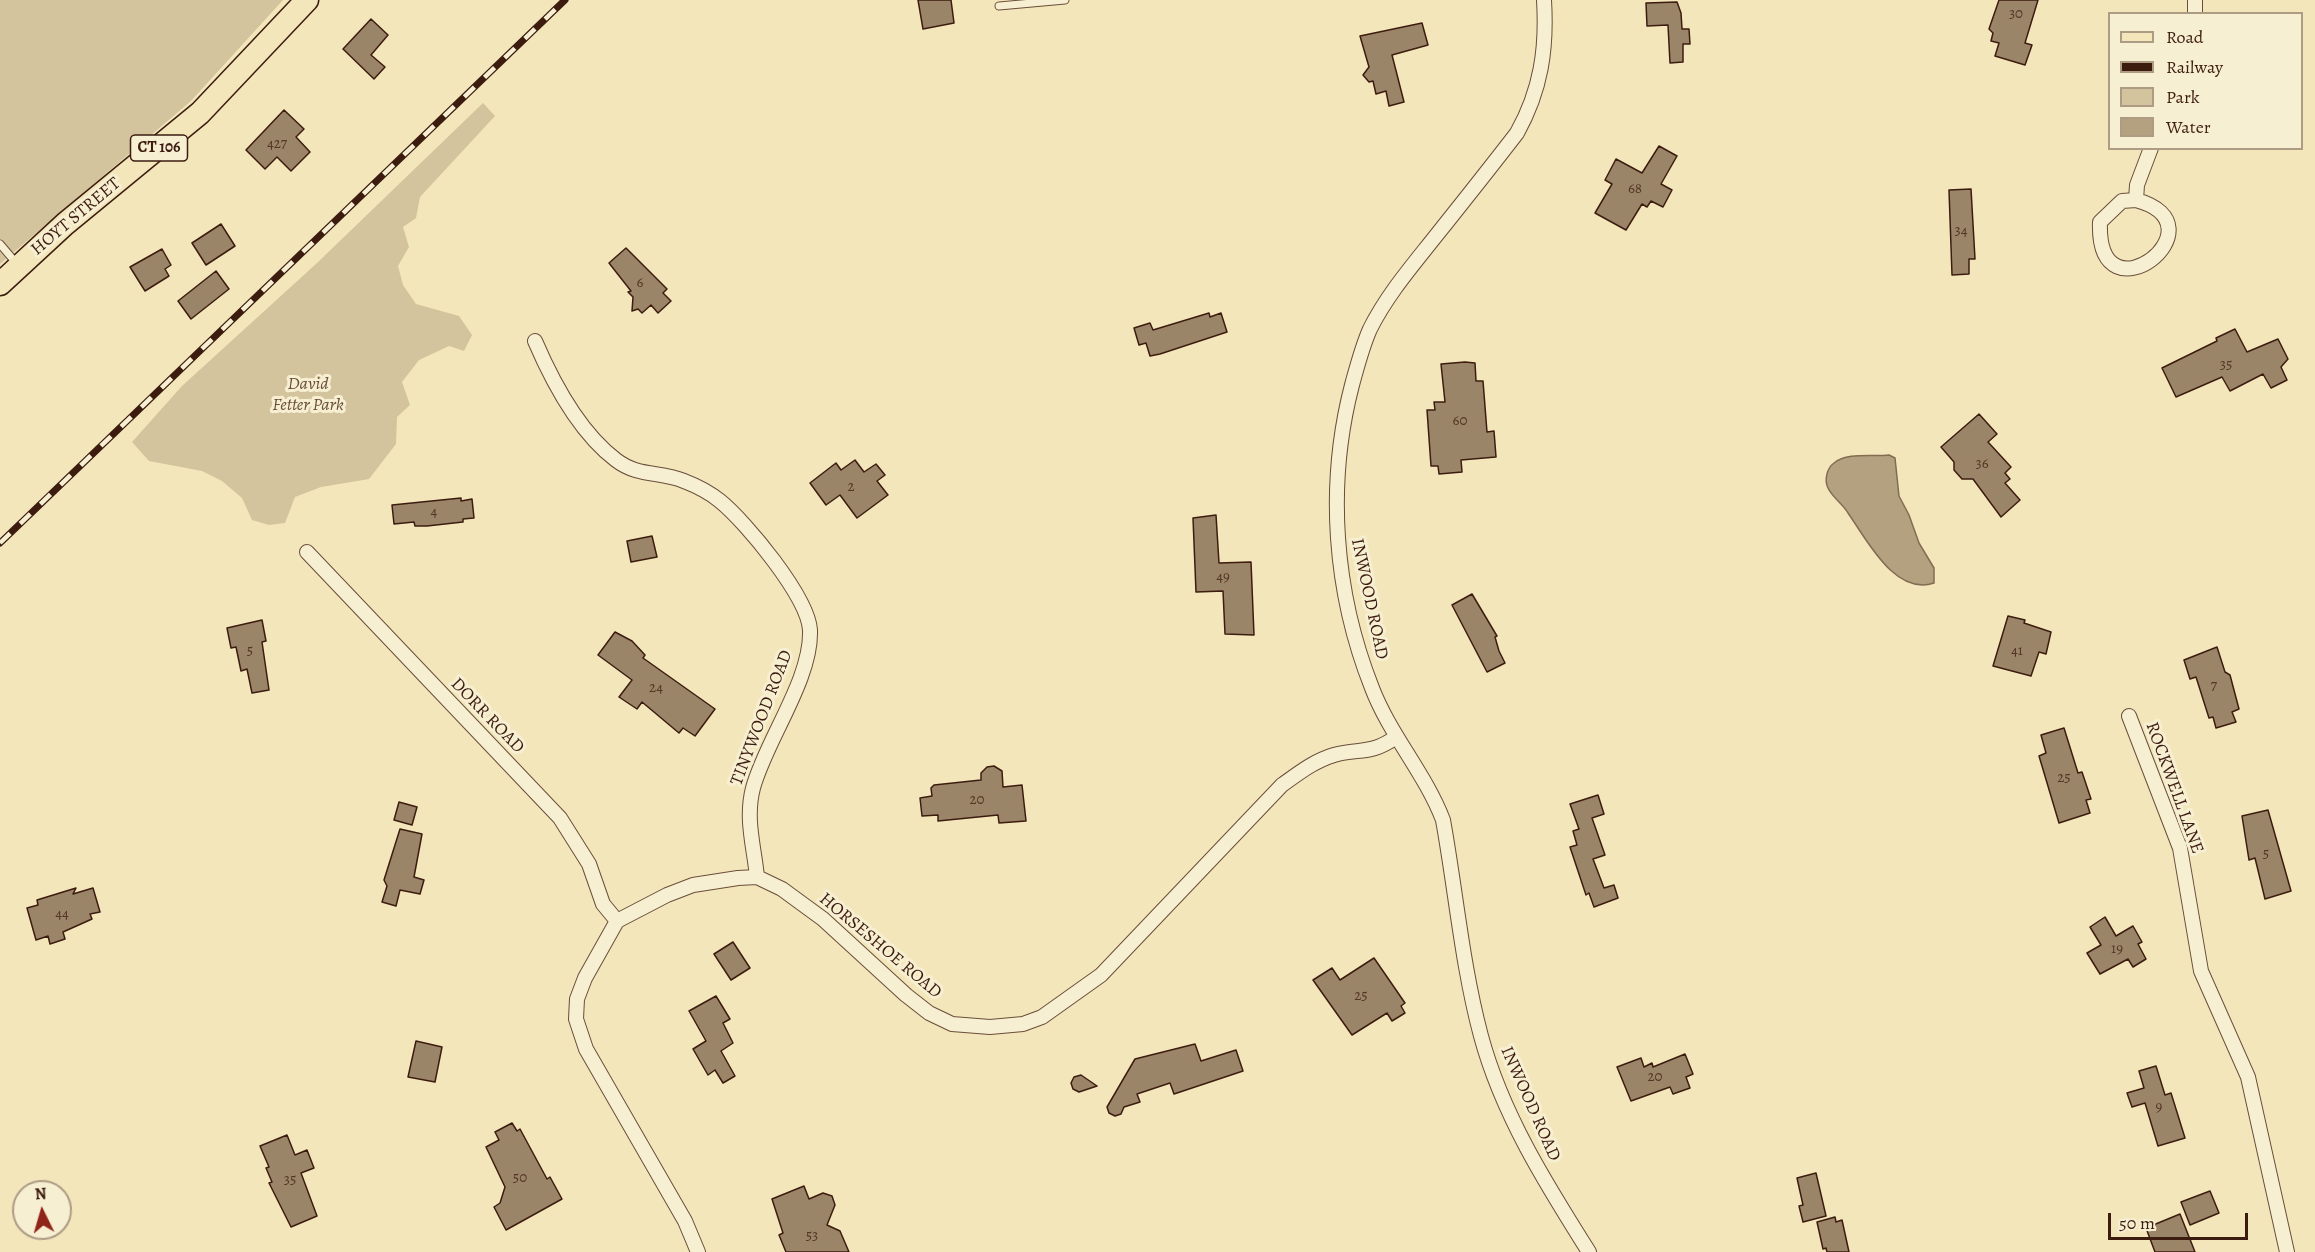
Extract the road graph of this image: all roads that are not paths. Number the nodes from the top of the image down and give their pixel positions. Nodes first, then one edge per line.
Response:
1 (307, 0) edge
2 (1065, 0) edge
3 (1544, 0) edge
4 (999, 6) dead end
5 (2150, 150) edge
6 (2136, 200) junction
7 (0, 244) edge
8 (19, 266) junction
9 (0, 284) edge
10 (535, 341) dead end
11 (308, 552) dead end
12 (2129, 716) dead end
13 (1396, 737) junction
14 (757, 877) junction
15 (617, 921) junction
16 (698, 1252) edge
17 (1589, 1252) edge
18 (2287, 1252) edge

1 - 8 main road, HOYT STREET / CT 106
2 - 4 lane
3 - 13 street, INWOOD ROAD
5 - 6 street
6 - 6 street
7 - 8 lane
8 - 9 main road, HOYT STREET / CT 106
10 - 14 street, TINYWOOD ROAD
11 - 15 street, DORR ROAD
12 - 18 street, ROCKWELL LANE
13 - 14 street, HORSESHOE ROAD
13 - 17 street, INWOOD ROAD
14 - 15 street
15 - 16 street

